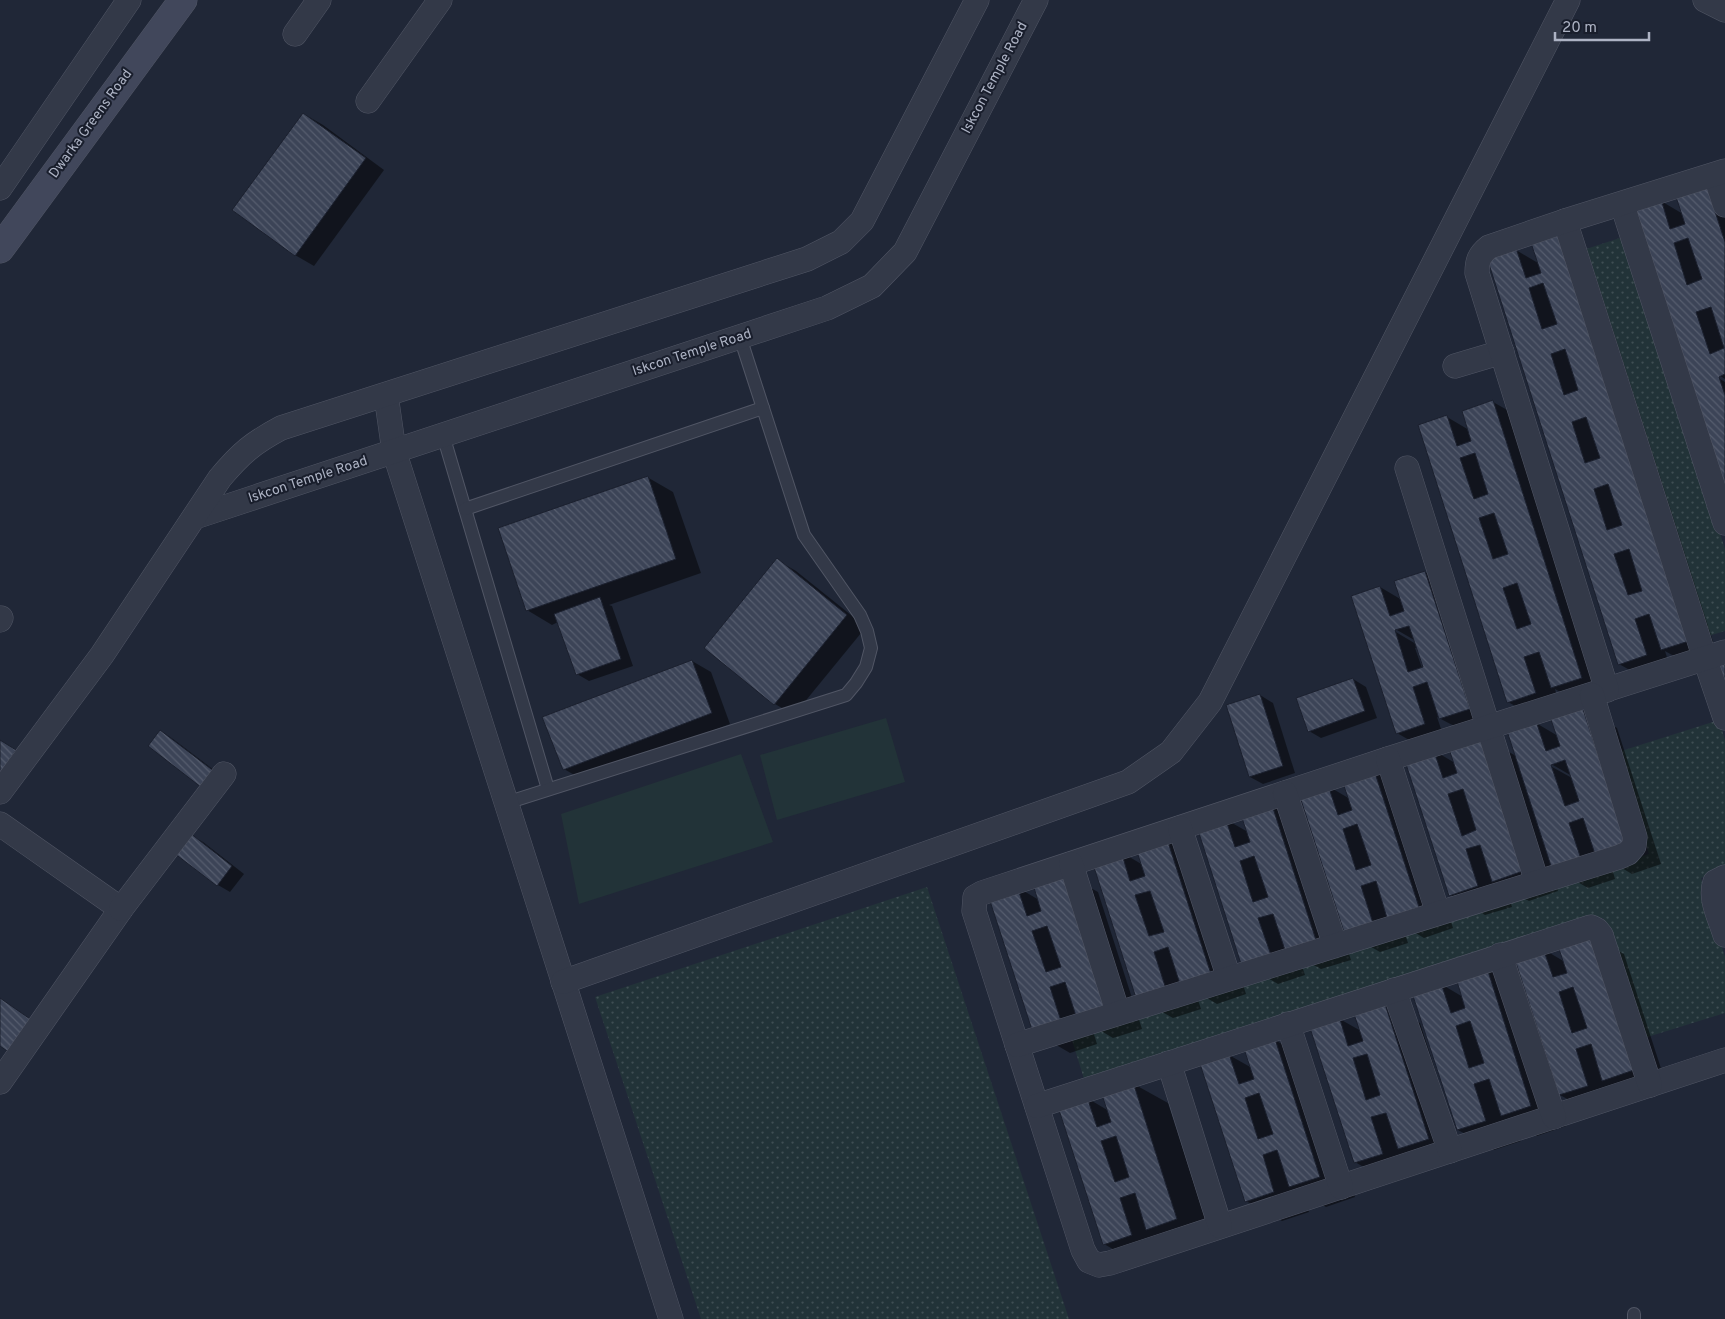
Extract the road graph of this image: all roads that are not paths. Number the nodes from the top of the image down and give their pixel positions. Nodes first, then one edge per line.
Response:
1 (129, 0) edge
2 (183, 0) edge
3 (319, 0) edge
4 (440, 0) edge
5 (977, 0) edge
6 (1036, 0) edge
7 (1568, 0) edge
8 (1705, 0) edge
9 (1725, 10) edge
10 (295, 34) dead end
11 (368, 101) dead end
12 (1720, 173) edge
13 (0, 188) edge
14 (1622, 204) junction
15 (1725, 205) edge
16 (1565, 221) junction
17 (0, 249) edge
18 (740, 337) junction
19 (1502, 352) junction
20 (1455, 366) dead end
21 (386, 394) junction
22 (763, 408) junction
23 (443, 435) junction
24 (394, 452) junction
25 (1407, 468) dead end
26 (465, 509) junction
27 (195, 517) junction
28 (1725, 523) edge
29 (1715, 655) edge
30 (1599, 692) junction
31 (1725, 718) edge
32 (1488, 727) junction
33 (1388, 759) junction
34 (224, 774) dead end
35 (548, 789) junction
36 (0, 792) edge
37 (1285, 793) junction
38 (506, 802) junction
39 (0, 824) edge
40 (1180, 828) junction
41 (1071, 864) junction
42 (1725, 877) edge
43 (1537, 882) junction
44 (121, 909) junction
45 (1438, 914) junction
46 (1725, 935) edge
47 (1335, 945) junction
48 (1500, 956) junction
49 (1230, 978) junction
50 (564, 982) junction
51 (1394, 990) junction
52 (1118, 1013) junction
53 (1288, 1024) junction
54 (1017, 1045) junction
55 (1725, 1060) edge
56 (1169, 1063) junction
57 (0, 1082) edge
58 (1650, 1085) junction
59 (1037, 1106) junction
60 (1554, 1117) junction
61 (1450, 1151) junction
62 (1341, 1186) junction
63 (1220, 1226) junction
64 (671, 1319) edge

1 - 13 street
2 - 17 street, Dwarka Greens Road
3 - 10 street
4 - 11 street
5 - 21 street
6 - 18 street, Iskcon Temple Road
7 - 50 street
8 - 9 street
12 - 14 street
12 - 15 street
14 - 16 street
14 - 28 street
16 - 19 street
16 - 29 street
18 - 22 lane
18 - 23 street, Iskcon Temple Road
19 - 20 street
19 - 30 street
21 - 24 street
21 - 27 street
22 - 26 lane
22 - 35 lane
23 - 24 street, Iskcon Temple Road
23 - 26 lane
24 - 27 street, Iskcon Temple Road
24 - 38 street
25 - 32 street
26 - 35 lane
27 - 36 street
29 - 30 street
29 - 31 street
30 - 32 street
30 - 43 street
32 - 33 street
32 - 43 street
33 - 37 street
33 - 45 street
34 - 44 street
35 - 38 lane
37 - 40 street
37 - 47 street
38 - 50 street
39 - 44 street
40 - 41 street
40 - 49 street
41 - 52 street
41 - 54 street
42 - 46 street
43 - 45 street
44 - 57 street
45 - 47 street
47 - 49 street
48 - 51 street
48 - 58 street
48 - 60 street
49 - 52 street
50 - 64 street
51 - 53 street
51 - 61 street
52 - 54 street
53 - 56 street
53 - 62 street
54 - 59 street
55 - 58 street
56 - 59 street
56 - 63 street
58 - 60 street
59 - 63 street
60 - 61 street
61 - 62 street
62 - 63 street

